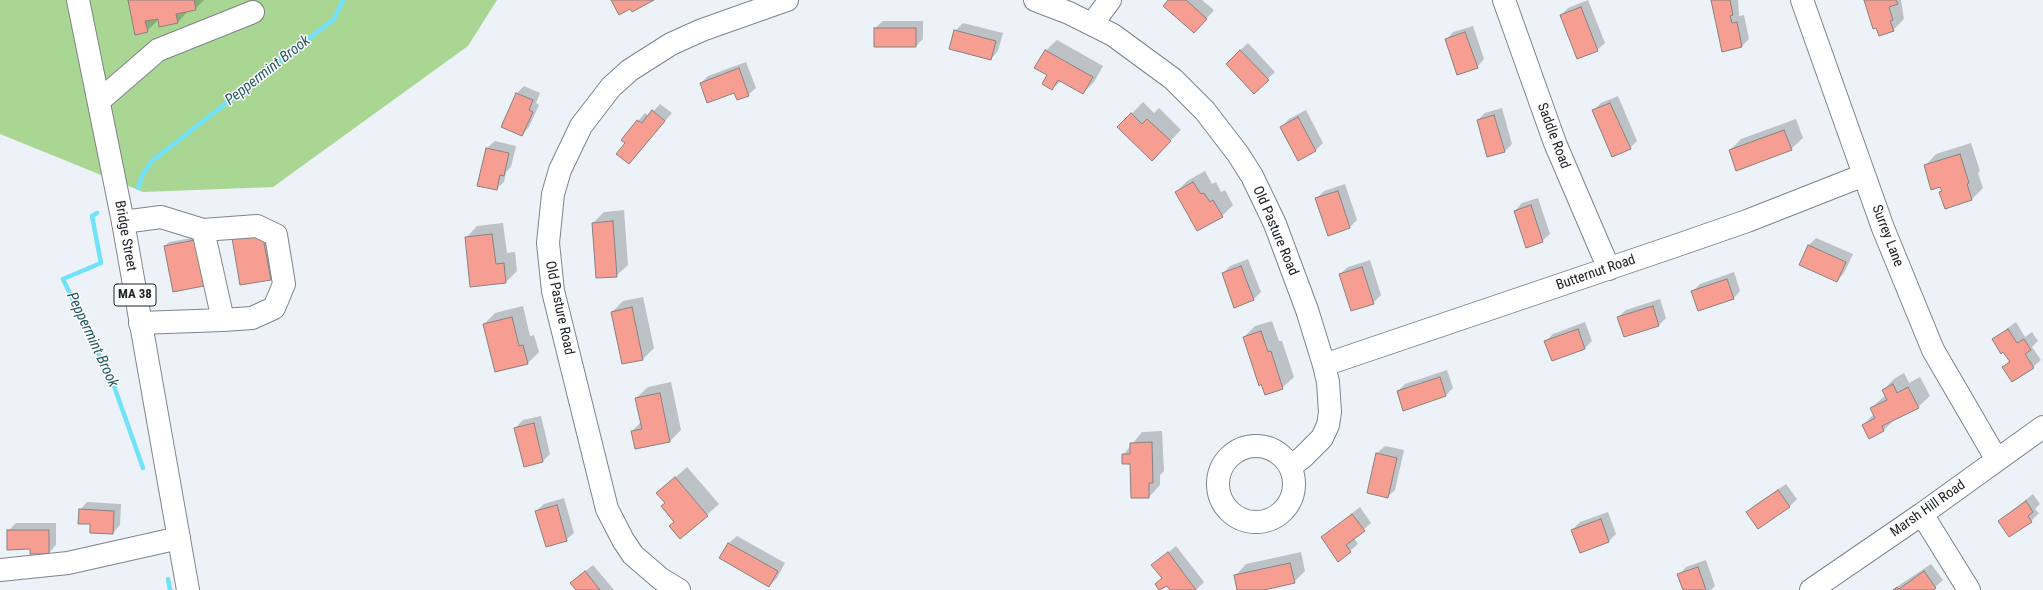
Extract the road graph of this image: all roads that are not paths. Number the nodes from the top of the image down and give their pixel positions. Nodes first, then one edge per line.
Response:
1 (78, 0) edge
2 (787, 0) edge
3 (1035, 0) edge
4 (1110, 0) edge
5 (1504, 0) edge
6 (1802, 0) edge
7 (253, 12) dead end
8 (1092, 24) junction
9 (99, 101) junction
10 (1864, 175) junction
11 (123, 222) junction
12 (203, 230) junction
13 (1609, 269) junction
14 (223, 320) junction
15 (140, 323) junction
16 (1324, 364) junction
17 (2043, 426) edge
18 (1997, 460) junction
19 (1290, 466) dead end
20 (1922, 514) junction
21 (179, 538) junction
22 (0, 570) edge
23 (188, 590) edge
24 (680, 590) edge
25 (1811, 590) edge
26 (1969, 590) edge

1 - 9 street, Bridge Street / MA 38
2 - 24 street, Old Pasture Road
3 - 8 street, Old Pasture Road
4 - 8 street
5 - 13 street, Saddle Road
6 - 10 street, Surrey Lane
7 - 9 street
8 - 16 street, Old Pasture Road
9 - 11 street, Bridge Street / MA 38
10 - 13 street, Butternut Road
10 - 18 street, Surrey Lane
11 - 12 street
11 - 15 street, Bridge Street / MA 38
12 - 14 street
12 - 14 street
13 - 16 street, Butternut Road
14 - 15 street
15 - 21 street, Bridge Street / MA 38
16 - 19 street, Old Pasture Road
17 - 18 street, Marsh Hill Road
18 - 20 street, Marsh Hill Road
20 - 25 street, Marsh Hill Road
20 - 26 street
21 - 22 street
21 - 23 street, Bridge Street / MA 38

